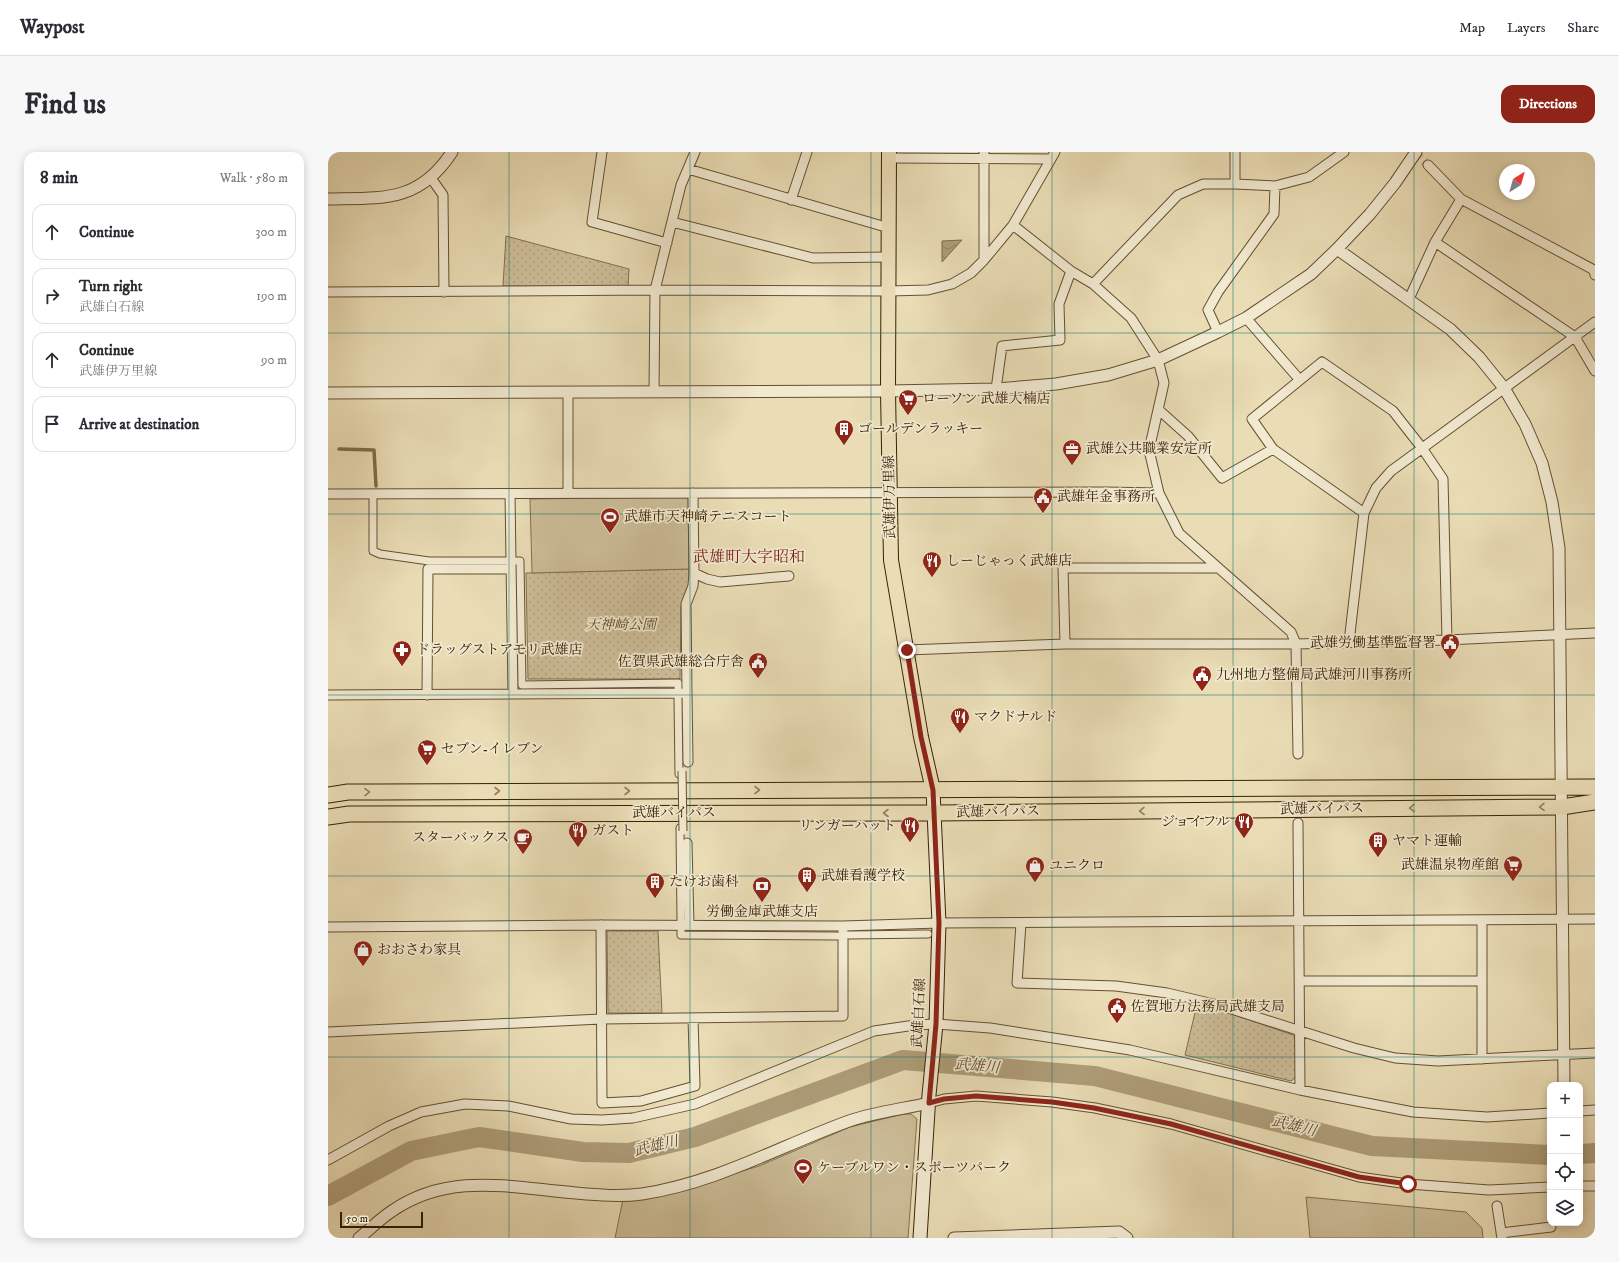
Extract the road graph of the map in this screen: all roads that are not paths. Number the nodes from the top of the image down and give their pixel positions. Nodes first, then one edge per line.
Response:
1 (452, 152) edge
2 (602, 152) edge
3 (696, 152) edge
4 (807, 152) edge
5 (1235, 152) edge
6 (1344, 152) edge
7 (1416, 152) edge
8 (889, 155) edge
9 (984, 155) edge
10 (1052, 156) edge
11 (1428, 165) tunnel mouth
12 (688, 169) junction
13 (431, 178) junction
14 (1235, 184) junction
15 (1275, 186) junction
16 (328, 199) edge
17 (1461, 199) junction
18 (791, 200) junction
19 (672, 222) junction
20 (1013, 225) junction
21 (889, 228) junction
22 (1435, 242) junction
23 (667, 243) junction
24 (1337, 250) junction
25 (889, 257) junction
26 (984, 260) junction
27 (1071, 271) junction
28 (1595, 275) edge
29 (1093, 284) junction
30 (655, 290) junction
31 (328, 292) edge
32 (444, 292) junction
33 (889, 292) junction
34 (1409, 300) junction
35 (1246, 318) junction
36 (1595, 322) edge
37 (1218, 332) junction
38 (1575, 337) junction
39 (1158, 360) junction
40 (1595, 371) edge
41 (1299, 379) junction
42 (1504, 388) junction
43 (996, 389) junction
44 (888, 391) junction
45 (328, 392) edge
46 (568, 392) junction
47 (654, 392) junction
48 (1159, 410) junction
49 (1273, 448) junction
50 (1422, 448) junction
51 (568, 493) junction
52 (693, 493) junction
53 (890, 493) junction
54 (1158, 493) junction
55 (328, 494) edge
56 (510, 494) junction
57 (373, 499) dead end
58 (1364, 512) junction
59 (511, 563) junction
60 (1216, 568) junction
61 (694, 573) junction
62 (789, 576) dead end
63 (1595, 633) edge
64 (1560, 634) junction
65 (1447, 640) junction
66 (1349, 642) junction
67 (1065, 644) junction
68 (1296, 644) junction
69 (907, 650) junction
70 (678, 688) dead end
71 (687, 692) junction
72 (513, 694) junction
73 (328, 695) edge
74 (427, 695) junction
75 (678, 698) dead end
76 (1298, 754) dead end
77 (688, 762) dead end
78 (1562, 787) junction
79 (1595, 787) edge
80 (933, 790) junction
81 (328, 795) edge
82 (1595, 802) edge
83 (1562, 806) junction
84 (934, 813) junction
85 (328, 817) edge
86 (1298, 824) dead end
87 (687, 843) dead end
88 (1595, 918) edge
89 (1563, 919) junction
90 (1482, 920) junction
91 (1299, 922) junction
92 (685, 923) junction
93 (939, 923) junction
94 (1021, 923) junction
95 (601, 925) junction
96 (843, 926) junction
97 (328, 927) edge
98 (681, 930) dead end
99 (928, 934) dead end
100 (837, 936) dead end
101 (849, 936) dead end
102 (1300, 981) junction
103 (1482, 981) junction
104 (693, 1018) junction
105 (601, 1020) junction
106 (936, 1025) junction
107 (328, 1032) edge
108 (1300, 1032) junction
109 (1595, 1053) edge
110 (1564, 1056) junction
111 (1482, 1059) junction
112 (1564, 1082) edge
113 (1300, 1090) junction
114 (929, 1099) junction
115 (1595, 1110) edge
116 (1583, 1111) edge
117 (1547, 1113) edge
118 (328, 1160) edge
119 (1583, 1186) edge
120 (1595, 1186) edge
121 (1547, 1187) edge
122 (1497, 1206) dead end
123 (1551, 1227) dead end
124 (1501, 1236) edge
125 (359, 1238) edge
126 (920, 1238) edge
127 (954, 1238) edge
128 (1127, 1238) edge

1 - 13 street
2 - 23 street
3 - 12 street
4 - 18 street
5 - 14 street
6 - 15 street
7 - 24 street
8 - 9 street
8 - 21 main road, 武雄伊万里線
9 - 10 street
9 - 26 street
10 - 20 street
11 - 17 street
12 - 18 street
12 - 19 street
13 - 16 street
13 - 32 street
14 - 15 street
14 - 29 street
15 - 37 street
17 - 22 street
17 - 28 street
18 - 21 street
19 - 23 street
19 - 25 street
20 - 26 street
20 - 27 street
21 - 25 main road, 武雄伊万里線
22 - 34 street
22 - 38 street
23 - 30 street
24 - 34 street
24 - 35 street
25 - 33 main road, 武雄伊万里線
26 - 33 street
27 - 29 street
27 - 43 street
29 - 39 street
30 - 32 street
30 - 33 street
30 - 47 street
31 - 32 street
33 - 44 main road, 武雄伊万里線
34 - 42 street
35 - 37 street
35 - 41 street
36 - 38 street
37 - 39 street
38 - 40 street
38 - 42 street
39 - 43 street
39 - 48 street
41 - 49 street
41 - 50 street
42 - 50 street
42 - 64 street
43 - 44 street
44 - 47 street
44 - 53 main road, 武雄伊万里線
45 - 46 street
46 - 47 street
46 - 51 street
48 - 49 street
48 - 54 street
49 - 58 street
50 - 58 street
50 - 65 street
51 - 52 street
51 - 56 street
52 - 53 street
52 - 61 street
53 - 54 street
53 - 69 main road, 武雄伊万里線
54 - 60 street
55 - 56 street
56 - 59 street
57 - 59 street
58 - 66 street
59 - 70 street
59 - 72 street
59 - 74 street
60 - 67 street
60 - 68 street
61 - 62 street
61 - 71 street
63 - 64 street
64 - 65 street
64 - 78 street
65 - 66 street
66 - 68 street
67 - 68 street
67 - 69 street
68 - 76 street
69 - 80 main road, 武雄伊万里線
71 - 72 street
71 - 77 street
72 - 74 street
73 - 74 street
75 - 92 street, bridge
78 - 79 highway, 武雄バイパス
78 - 80 highway, 武雄バイパス
78 - 83 street
81 -> 80 highway, 武雄バイパス
80 - 84 main road, 武雄白石線
82 - 83 highway, 武雄バイパス
83 -> 84 highway, 武雄バイパス
83 - 89 street
84 -> 85 highway, 武雄バイパス
84 - 93 main road, 武雄白石線
86 - 91 street
87 - 92 street
88 - 89 street
89 - 90 street
89 - 110 street
90 - 91 street
90 - 103 street
91 - 94 street
91 - 102 street
92 - 95 street
92 - 96 street
93 - 94 street
93 - 96 street
93 - 106 main road, 武雄白石線
94 - 108 street
95 - 97 street
95 - 105 street
96 - 104 street
98 - 100 street
99 - 101 street
102 - 103 street
102 - 108 street
103 - 111 street
104 - 105 street
104 - 105 street
105 - 107 street
106 - 113 street
106 - 114 main road, 武雄白石線
106 - 118 street
108 - 111 street
108 - 113 street
109 - 110 street
110 - 111 street
110 - 112 street
113 - 117 street
114 - 121 street
114 - 125 street
114 - 126 main road, 武雄白石線
115 - 116 street
119 - 120 street
122 - 124 street
123 - 124 street
127 - 128 street

